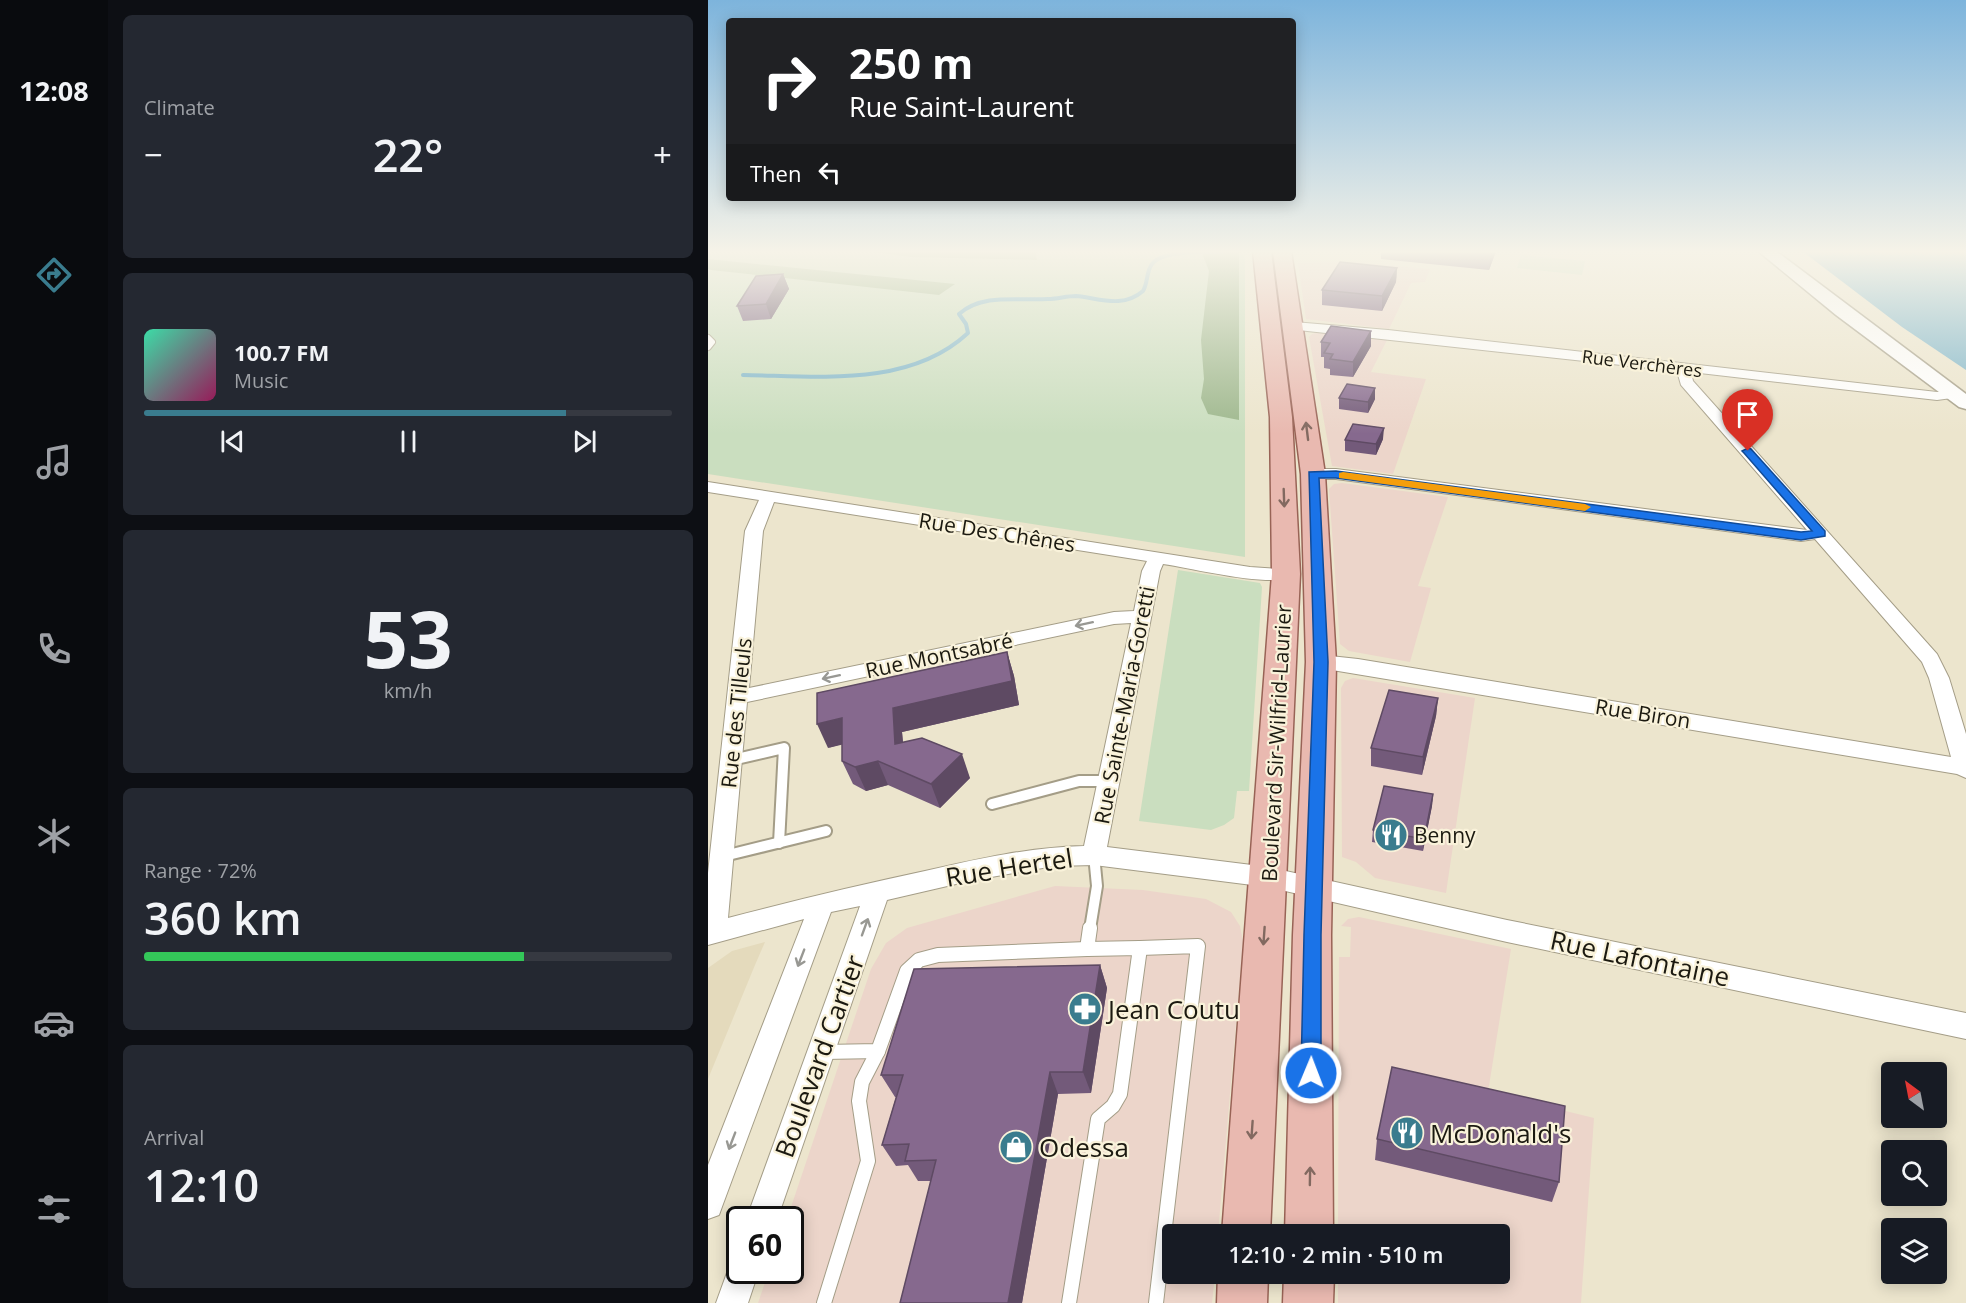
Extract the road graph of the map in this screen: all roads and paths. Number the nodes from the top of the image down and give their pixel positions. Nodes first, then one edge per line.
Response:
1 (1269, 312) edge
2 (1292, 312) edge
3 (1843, 312) edge
4 (1294, 326) junction
5 (708, 338) edge
6 (708, 347) edge
7 (1683, 368) junction
8 (1960, 398) edge
9 (1313, 474) junction
10 (708, 487) edge
11 (769, 497) junction
12 (1821, 533) junction
13 (1158, 557) junction
14 (1286, 574) junction
15 (1141, 617) junction
16 (1321, 662) junction
17 (738, 697) junction
18 (731, 760) junction
19 (1966, 768) edge
20 (1110, 781) junction
21 (992, 804) dead end
22 (826, 831) dead end
23 (779, 843) junction
24 (1094, 855) junction
25 (722, 856) junction
26 (1268, 878) junction
27 (1315, 888) junction
28 (878, 892) junction
29 (822, 904) junction
30 (710, 935) edge
31 (1140, 948) junction
32 (1087, 949) junction
33 (1966, 1026) edge
34 (878, 1051) junction
35 (821, 1052) junction
36 (708, 1204) edge
37 (766, 1206) edge
38 (1247, 1224) edge
39 (1309, 1224) edge
40 (738, 1284) edge
41 (1243, 1284) edge
42 (1309, 1284) edge
43 (732, 1303) edge
44 (824, 1303) edge
45 (1070, 1303) edge
46 (1156, 1303) edge
47 (1242, 1303) edge
48 (1308, 1303) edge

1 -> 14 main road, Boulevard Sir-Wilfrid-Laurier
2 - 4 main road, Boulevard Sir-Wilfrid-Laurier
3 - 8 main road
4 - 7 street, Rue Verchères
9 -> 4 main road, Boulevard Sir-Wilfrid-Laurier
5 - 6 lane
7 - 8 street, Rue Verchères
7 - 12 street
9 - 12 street
9 - 16 main road, Boulevard Sir-Wilfrid-Laurier
10 - 11 street, Rue Des Chênes
11 - 13 street, Rue Des Chênes
11 - 17 street, Rue des Tilleuls
12 - 19 street
13 - 14 street, Rue Des Chênes
13 - 15 street, Rue Sainte-Maria-Goretti
14 - 26 main road, Boulevard Sir-Wilfrid-Laurier
15 -> 17 street, Rue Montsabré
15 - 20 street, Rue Sainte-Maria-Goretti
16 - 19 street, Rue Biron
16 - 27 main road, Boulevard Sir-Wilfrid-Laurier
17 - 18 street, Rue des Tilleuls
18 - 23 lane
18 - 25 street, Rue des Tilleuls
20 - 21 lane
20 - 24 street, Rue Sainte-Maria-Goretti
22 - 23 lane
23 - 25 lane
24 - 26 street, Rue Hertel
24 - 28 street, Rue Hertel
24 - 32 lane
25 - 30 street, Rue des Tilleuls
26 - 27 street, Rue Hertel
26 -> 38 main road, Boulevard Sir-Wilfrid-Laurier
27 - 33 street, Rue Lafontaine
39 -> 27 main road, Boulevard Sir-Wilfrid-Laurier
28 - 29 street, Rue Hertel
35 -> 28 street, Boulevard Cartier
29 - 30 street, Rue Hertel
29 -> 36 street
31 - 32 lane
31 - 45 lane
31 - 46 lane
32 - 34 lane
34 - 35 lane
34 - 44 lane
35 - 37 street, Boulevard Cartier
40 - 43 street
41 - 47 main road
42 - 48 main road

